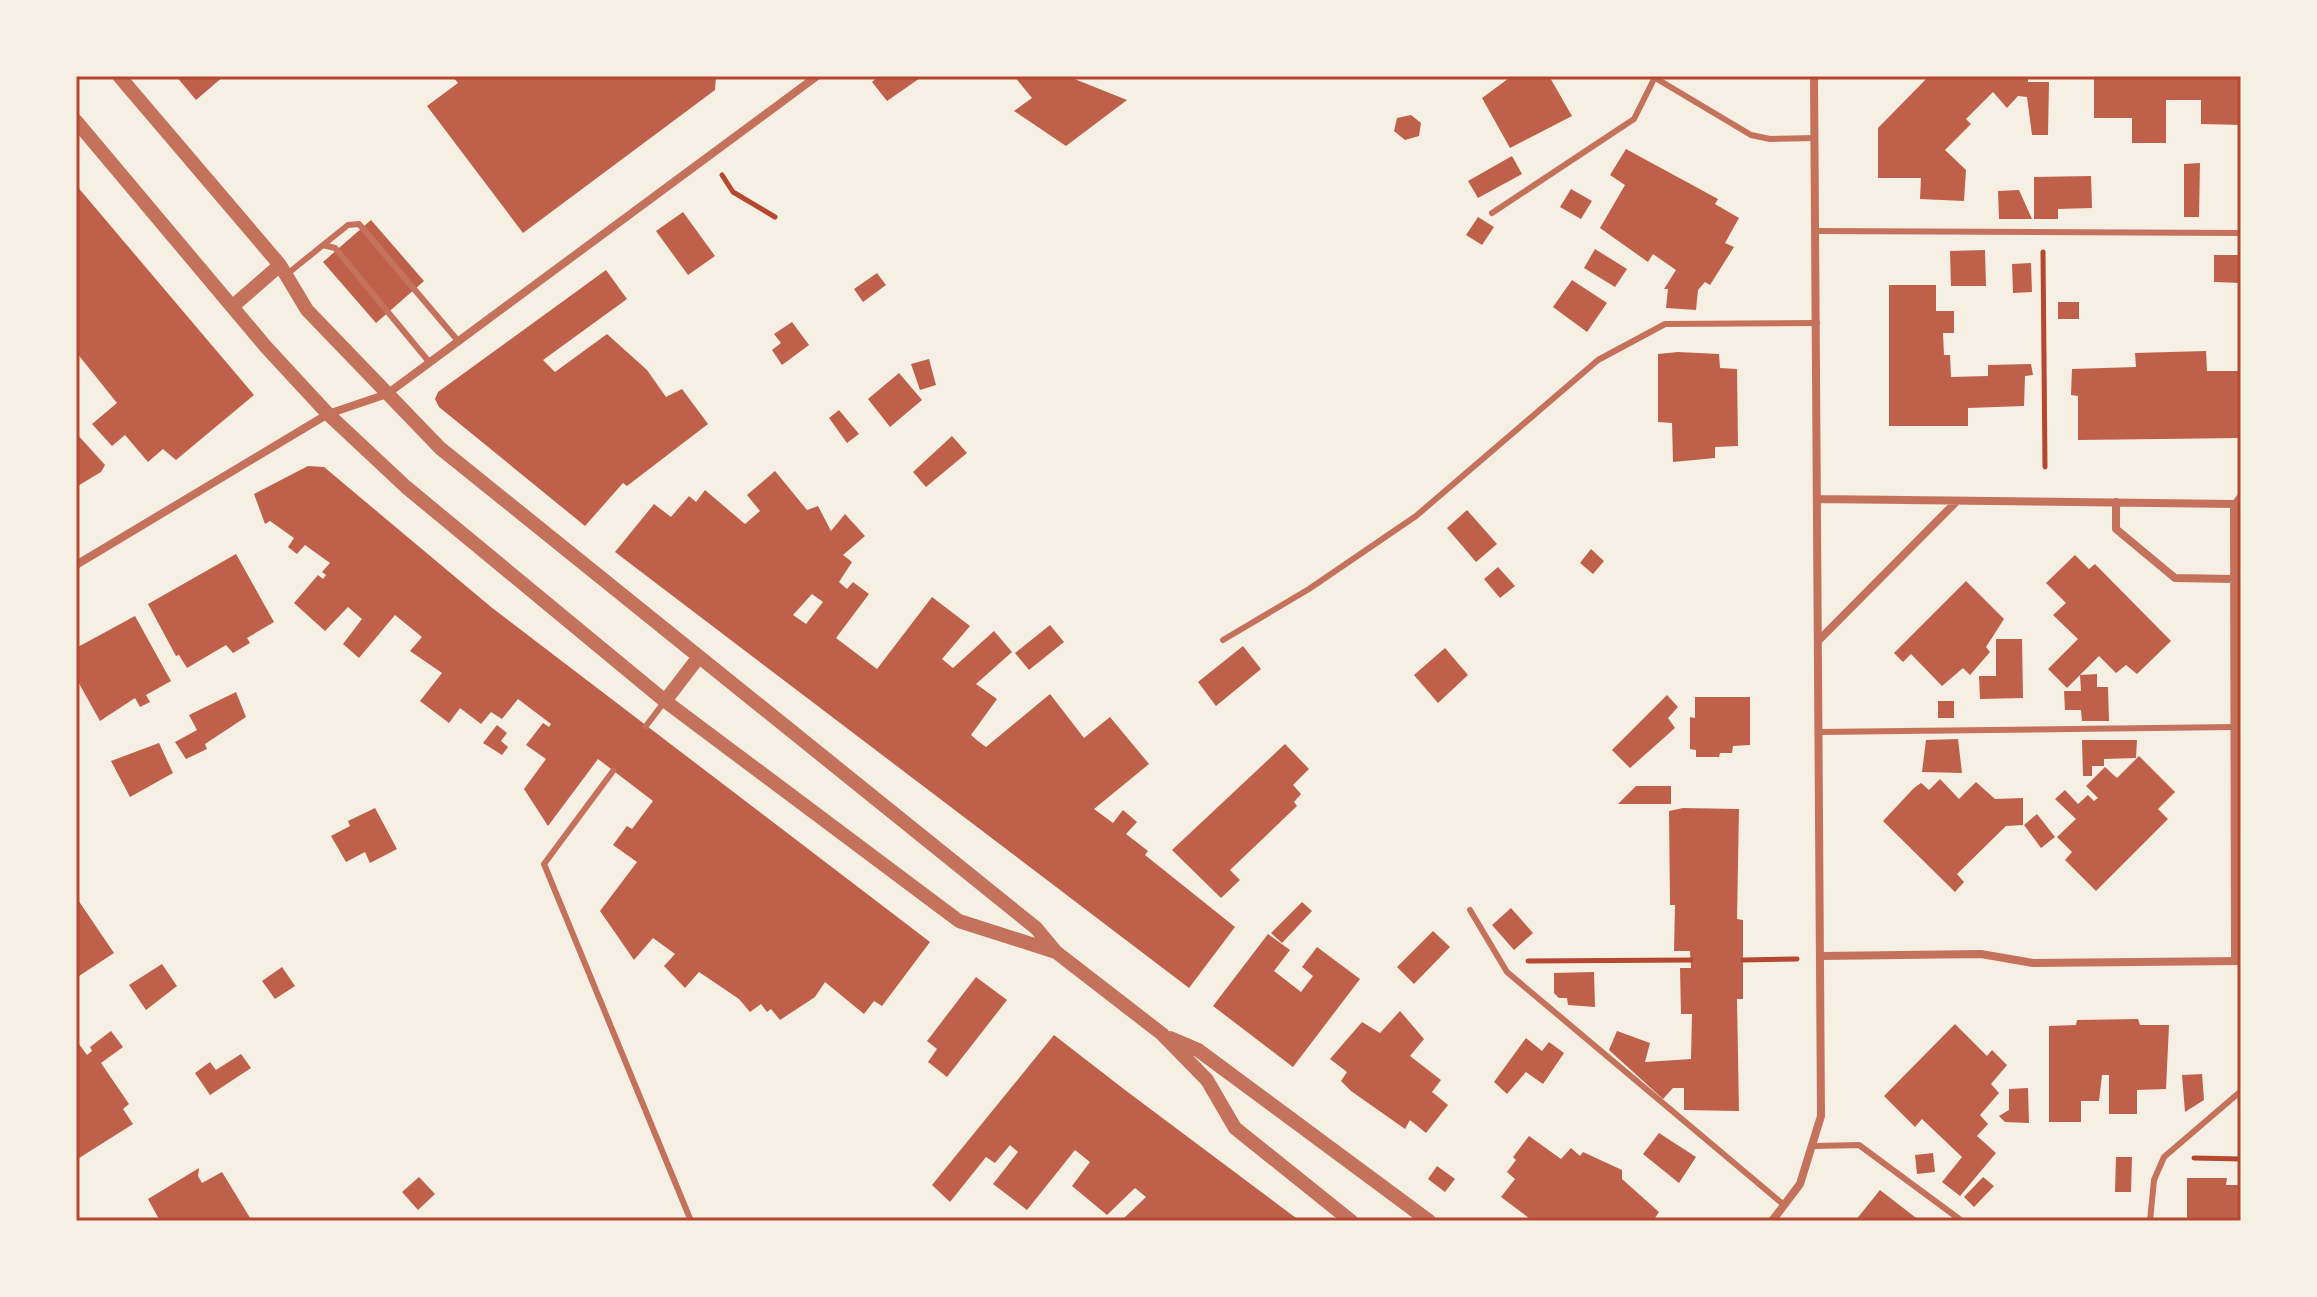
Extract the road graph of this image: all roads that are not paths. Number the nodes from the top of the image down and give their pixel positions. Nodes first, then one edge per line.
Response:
1 (119, 76) edge
2 (817, 76) edge
3 (1814, 76) edge
4 (1653, 77) edge
5 (76, 121) edge
6 (1815, 138) junction
7 (1492, 213) dead end
8 (1816, 231) junction
9 (2241, 233) edge
10 (323, 245) junction
11 (283, 270) junction
12 (233, 306) junction
13 (1817, 323) junction
14 (459, 342) junction
15 (430, 363) junction
16 (387, 394) junction
17 (328, 414) junction
18 (2241, 495) edge
19 (1818, 499) junction
20 (1957, 501) junction
21 (2116, 502) junction
22 (2234, 504) junction
23 (76, 565) edge
24 (2234, 579) junction
25 (1223, 640) dead end
26 (1818, 641) junction
27 (698, 658) junction
28 (665, 701) junction
29 (646, 726) dead end
30 (2234, 727) junction
31 (1818, 732) junction
32 (613, 771) dead end
33 (1470, 910) dead end
34 (1056, 952) junction
35 (1822, 956) junction
36 (2238, 961) edge
37 (1162, 1034) junction
38 (2241, 1091) edge
39 (1814, 1146) junction
40 (1784, 1205) junction
41 (691, 1221) edge
42 (1351, 1221) edge
43 (1429, 1221) edge
44 (1772, 1221) edge
45 (1962, 1221) edge
46 (2150, 1221) edge

1 - 11 street
2 - 14 street
3 - 6 street
4 - 6 lane
4 - 7 lane
5 - 12 street
6 - 8 street
8 - 9 lane
8 - 13 street
10 - 11 lane
10 - 14 lane
10 - 15 lane
11 - 12 street
11 - 16 street
12 - 17 street
13 - 19 street
13 - 25 lane
14 - 15 street
15 - 16 street
16 - 17 street
16 - 27 street
17 - 23 street
17 - 28 street
18 - 22 lane
19 - 20 street
19 - 26 street
20 - 21 street
20 - 26 street
21 - 22 street
21 - 24 street
22 - 24 street
24 - 30 street
26 - 31 street
27 - 28 street
27 - 34 street
28 - 29 lane
28 - 34 street
30 - 31 lane
30 - 36 street
31 - 35 street
32 - 41 lane
33 - 40 lane
34 - 37 street
35 - 36 street
35 - 39 street
37 - 42 street
37 - 43 street
38 - 46 lane
39 - 40 street
39 - 45 lane
40 - 44 street

